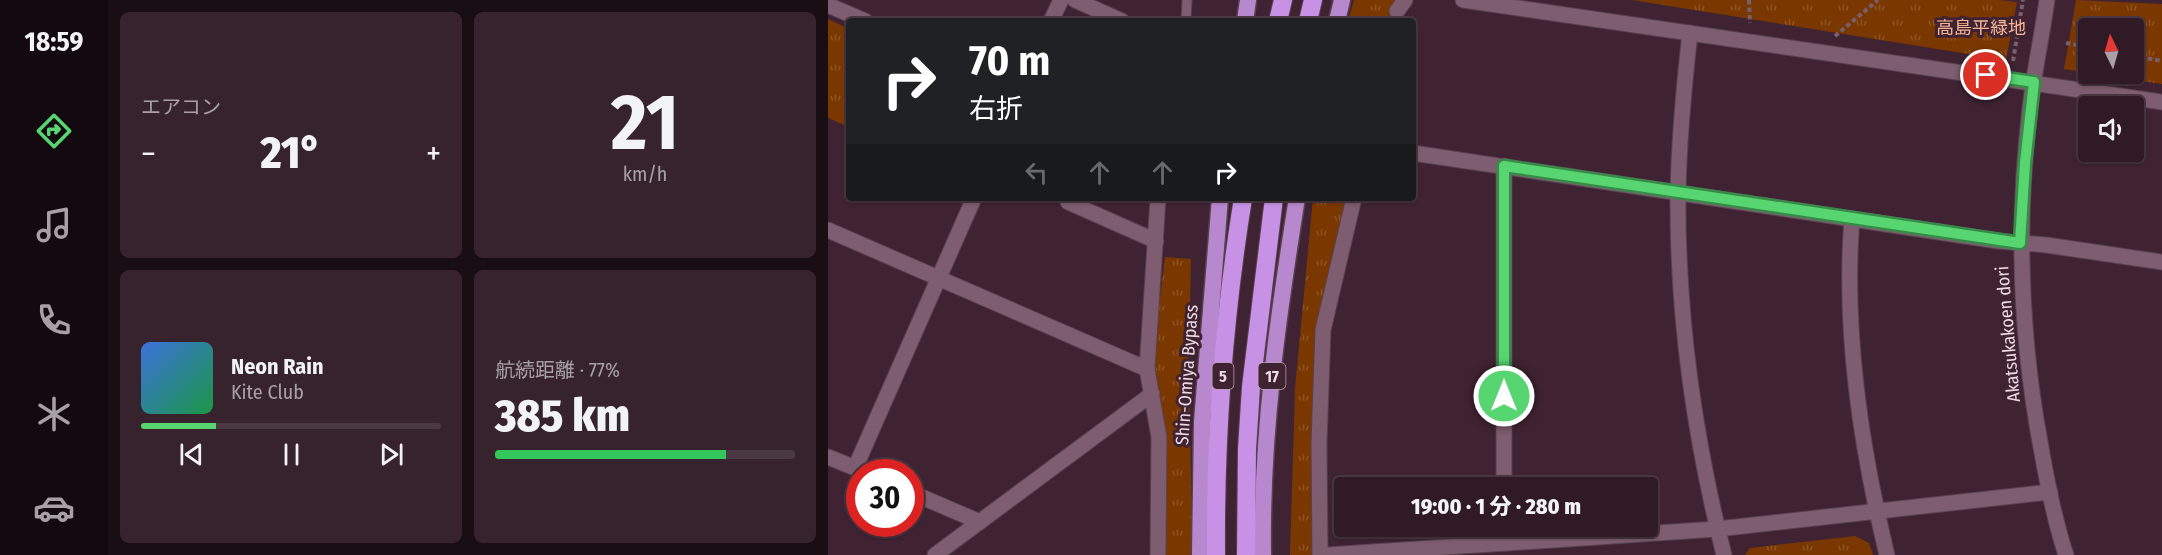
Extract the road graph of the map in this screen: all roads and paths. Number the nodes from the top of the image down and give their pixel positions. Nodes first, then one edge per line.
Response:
1 (1060, 0) edge
2 (1076, 0) edge
3 (1187, 0) edge
4 (1248, 0) edge
5 (1283, 0) edge
6 (1313, 0) edge
7 (1342, 0) edge
8 (1463, 0) edge
9 (1749, 0) edge
10 (1878, 0) edge
11 (2023, 0) edge
12 (2047, 0) edge
13 (828, 5) edge
14 (858, 18) edge
15 (1052, 18) edge
16 (1115, 18) edge
17 (1186, 18) edge
18 (1245, 18) edge
19 (1279, 18) edge
20 (1309, 18) edge
21 (1338, 18) edge
22 (1750, 23) dead end
23 (1690, 33) junction
24 (1833, 37) dead end
25 (2066, 44) dead end
26 (2078, 46) edge
27 (2144, 58) edge
28 (2162, 61) edge
29 (2012, 66) dead end
30 (2034, 82) junction
31 (2162, 102) edge
32 (1416, 153) edge
33 (1504, 166) junction
34 (1678, 193) junction
35 (973, 201) edge
36 (1158, 201) edge
37 (1220, 201) edge
38 (1242, 201) edge
39 (1274, 201) edge
40 (1297, 201) edge
41 (1353, 201) edge
42 (1068, 202) dead end
43 (1852, 219) junction
44 (828, 230) edge
45 (1156, 241) junction
46 (2020, 243) junction
47 (2162, 262) edge
48 (939, 278) junction
49 (1147, 369) junction
50 (1152, 394) junction
51 (828, 457) edge
52 (865, 459) edge
53 (846, 464) edge
54 (1504, 477) edge
55 (2050, 492) junction
56 (924, 498) edge
57 (1876, 512) junction
58 (980, 522) junction
59 (1717, 529) junction
60 (1505, 537) edge
61 (1505, 543) junction
62 (1153, 552) edge
63 (935, 555) edge
64 (1200, 555) edge
65 (1216, 555) edge
66 (1246, 555) edge
67 (1263, 555) edge
68 (1320, 555) edge
69 (1327, 555) edge
70 (1724, 555) edge
71 (1887, 555) edge
72 (2066, 555) edge

1 - 15 street
2 - 16 street
3 - 17 lane
4 - 18 highway
5 - 19 highway
6 - 20 highway
7 - 21 highway
8 - 23 street
9 - 22 path
10 - 24 path
11 - 29 path
12 - 30 street, Akatsukakoen dori
13 - 14 street
23 - 30 street
23 - 34 street
25 - 26 path
27 - 28 path
30 - 31 street
30 - 46 street, Akatsukakoen dori
32 - 33 street
33 - 34 street
33 - 54 street
34 - 43 street
34 - 59 street
35 - 48 street
36 - 45 street
37 - 64 highway, Shin-Omiya Bypass
38 - 65 highway, 5
39 - 66 highway, 5
40 - 67 highway, 17
41 - 68 street
42 - 45 street
43 - 46 street
43 - 57 street
44 - 48 street
45 - 49 street
46 - 47 street
46 - 55 street, Akatsukakoen dori
48 - 49 street
48 - 52 street
49 - 50 street
50 - 58 street
50 - 62 street
51 - 53 street
55 - 57 street
55 - 72 street, Akatsukakoen dori
56 - 58 street
57 - 59 street
57 - 71 street
58 - 63 street
59 - 61 street
59 - 70 street
60 - 61 street
61 - 69 street

